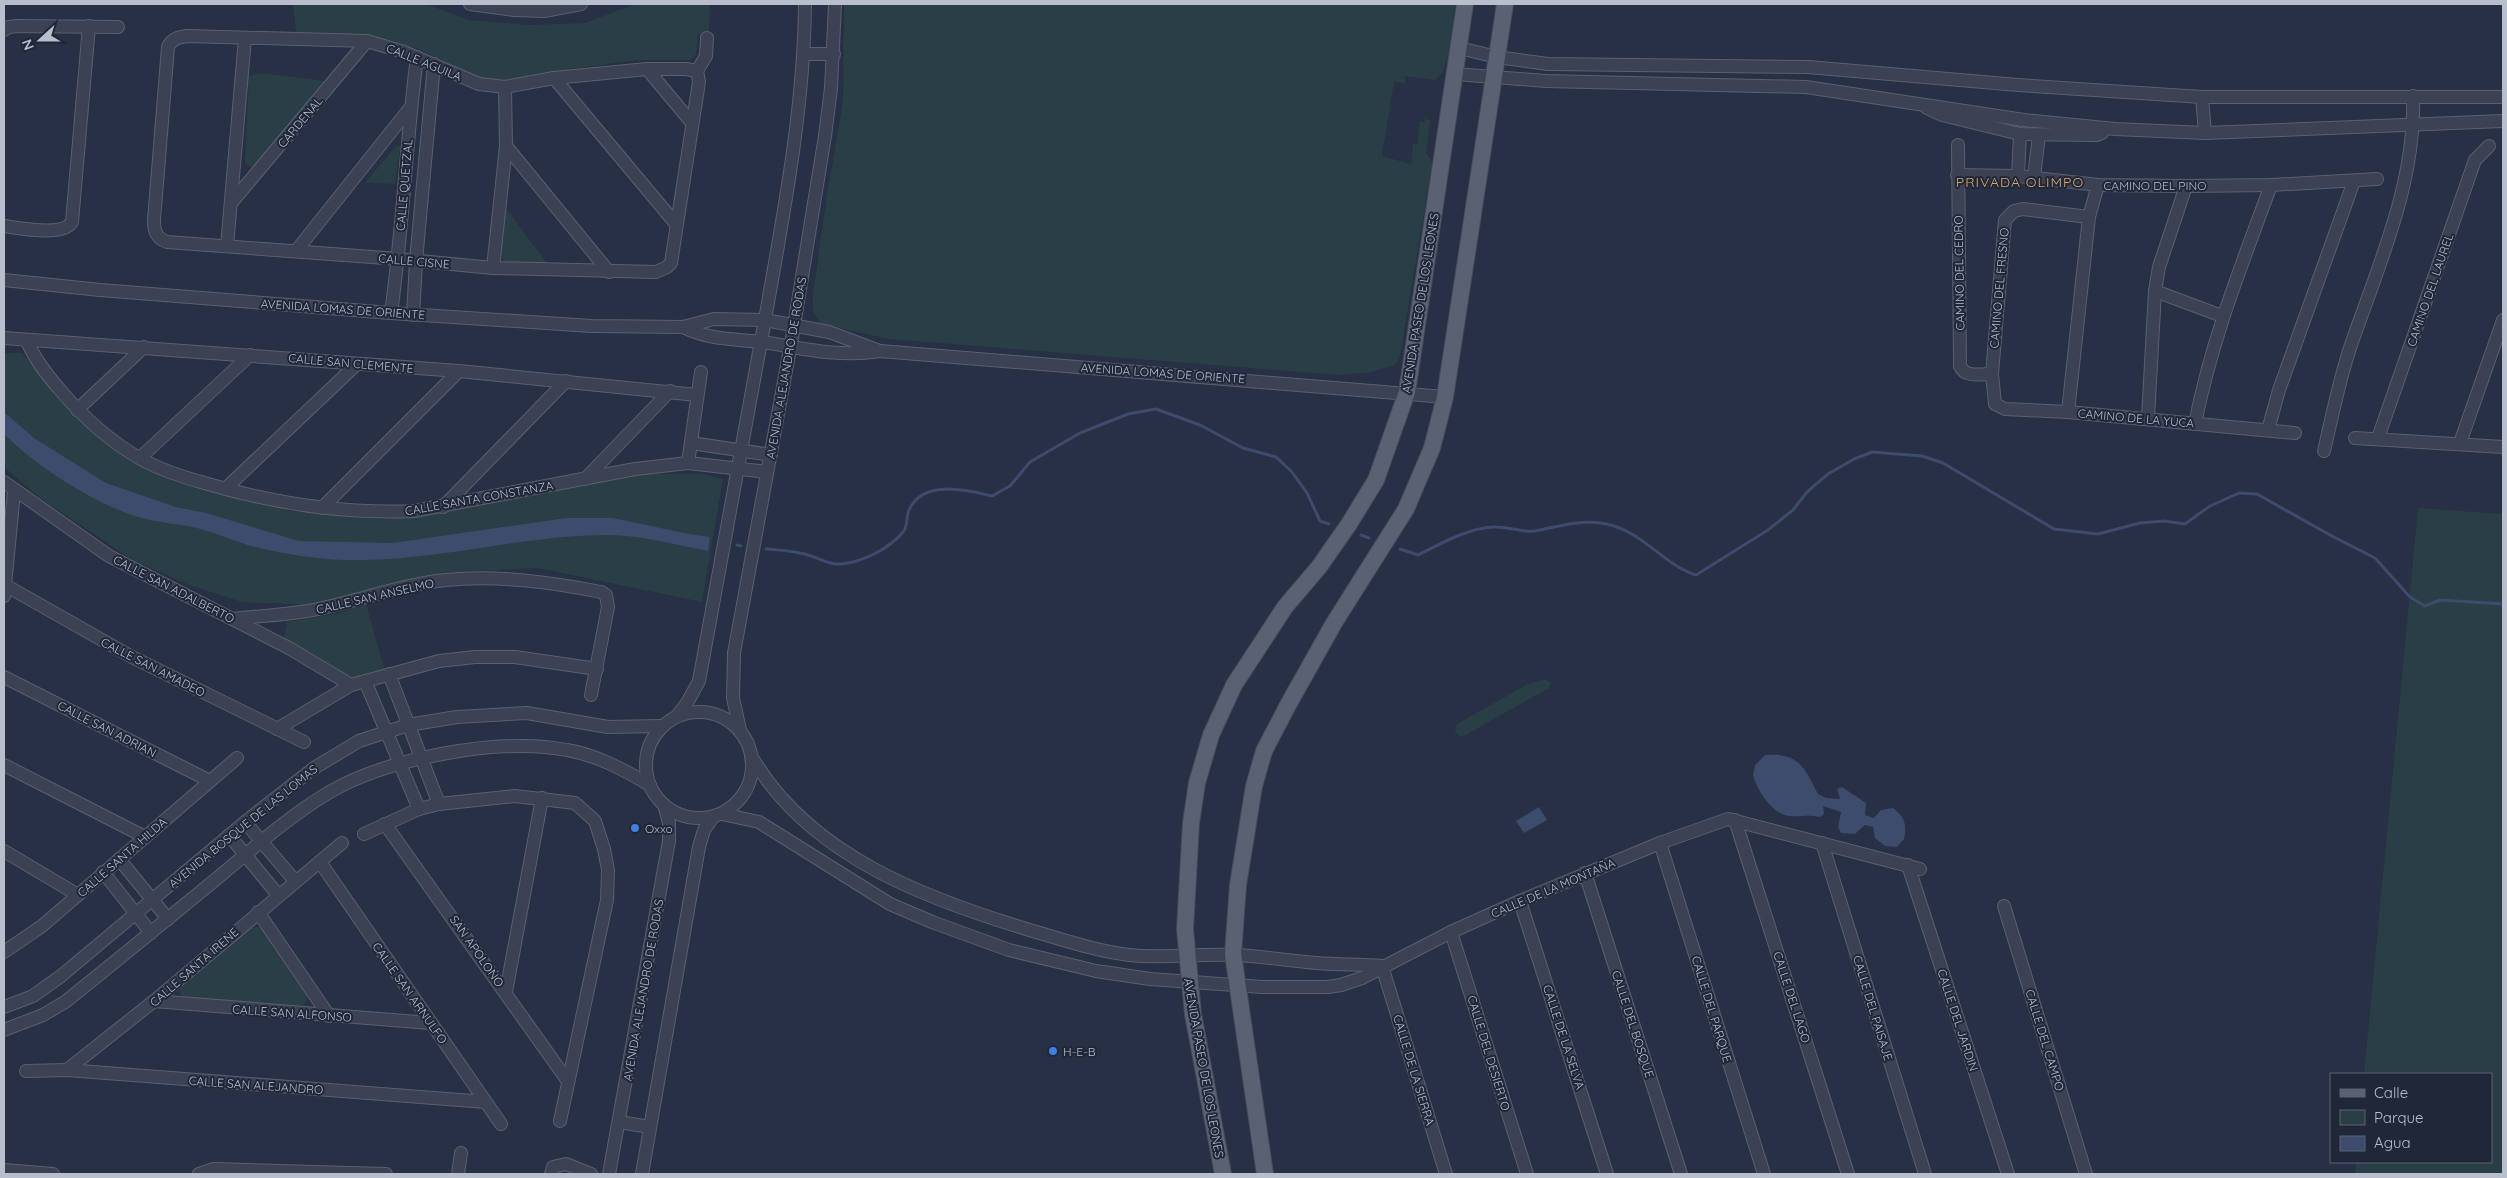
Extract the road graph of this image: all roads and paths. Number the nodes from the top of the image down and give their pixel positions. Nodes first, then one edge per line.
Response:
1 (469, 4) edge
2 (581, 4) edge
3 (806, 4) edge
4 (835, 4) edge
5 (1465, 4) edge
6 (1505, 4) edge
7 (544, 7) edge
8 (89, 26) junction
9 (118, 27) dead end
10 (4, 30) edge
11 (245, 38) junction
12 (707, 38) dead end
13 (170, 42) joint
14 (367, 42) junction
15 (1459, 48) junction
16 (805, 54) junction
17 (834, 54) junction
18 (417, 57) junction
19 (1497, 57) junction
20 (434, 64) junction
21 (1548, 64) junction
22 (1808, 67) junction
23 (647, 69) junction
24 (697, 71) junction
25 (1455, 74) junction
26 (554, 78) junction
27 (1494, 78) junction
28 (1546, 80) junction
29 (505, 87) junction
30 (1806, 88) junction
31 (2202, 96) junction
32 (2413, 96) junction
33 (2503, 96) edge
34 (1924, 103) junction
35 (410, 108) junction
36 (2503, 121) edge
37 (692, 123) junction
38 (2414, 123) junction
39 (2115, 129) junction
40 (2205, 133) junction
41 (2020, 134) junction
42 (2038, 135) junction
43 (1958, 145) dead end
44 (506, 146) junction
45 (2489, 146) dead end
46 (1957, 175) junction
47 (2018, 176) junction
48 (2034, 177) junction
49 (2377, 179) dead end
50 (2354, 182) junction
51 (2098, 185) junction
52 (2270, 185) junction
53 (2186, 186) junction
54 (232, 202) junction
55 (2090, 216) junction
56 (676, 224) junction
57 (4, 226) edge
58 (227, 246) junction
59 (296, 251) junction
60 (399, 259) junction
61 (416, 261) junction
62 (493, 268) junction
63 (609, 272) junction
64 (4, 280) edge
65 (2155, 291) junction
66 (391, 314) junction
67 (413, 315) junction
68 (2222, 316) junction
69 (765, 320) junction
70 (2503, 320) edge
71 (794, 325) junction
72 (683, 328) junction
73 (4, 338) edge
74 (27, 341) junction
75 (2501, 341) edge
76 (761, 342) junction
77 (144, 347) junction
78 (790, 348) junction
79 (880, 351) junction
80 (250, 355) junction
81 (357, 364) junction
82 (459, 371) junction
83 (701, 372) dead end
84 (1992, 374) junction
85 (566, 381) junction
86 (670, 391) junction
87 (1408, 392) junction
88 (697, 395) junction
89 (1445, 397) junction
90 (2005, 409) joint
91 (76, 410) junction
92 (2068, 412) junction
93 (2148, 418) junction
94 (2195, 424) junction
95 (2268, 430) junction
96 (2295, 433) dead end
97 (2355, 438) dead end
98 (2378, 438) junction
99 (690, 443) junction
100 (2460, 443) junction
101 (2503, 447) edge
102 (742, 450) junction
103 (2324, 450) dead end
104 (771, 454) junction
105 (140, 458) junction
106 (688, 463) junction
107 (738, 469) junction
108 (767, 472) junction
109 (585, 479) junction
110 (4, 482) edge
111 (225, 489) junction
112 (14, 492) junction
113 (442, 507) junction
114 (322, 508) junction
115 (4, 591) edge
116 (233, 619) junction
117 (597, 669) junction
118 (389, 674) junction
119 (4, 677) edge
120 (365, 681) junction
121 (351, 685) junction
122 (592, 695) dead end
123 (677, 716) junction
124 (408, 725) junction
125 (662, 726) junction
126 (277, 728) junction
127 (387, 730) junction
128 (740, 730) junction
129 (304, 742) dead end
130 (237, 758) dead end
131 (422, 759) junction
132 (752, 759) junction
133 (4, 765) edge
134 (402, 765) junction
135 (210, 781) junction
136 (650, 785) junction
137 (542, 798) junction
138 (438, 804) junction
139 (664, 805) junction
140 (419, 809) junction
141 (717, 815) junction
142 (1731, 819) junction
143 (245, 822) junction
144 (385, 824) junction
145 (364, 834) dead end
146 (229, 835) junction
147 (145, 837) junction
148 (261, 841) junction
149 (342, 843) dead end
150 (1660, 843) junction
151 (1822, 843) junction
152 (4, 851) edge
153 (246, 855) junction
154 (119, 858) junction
155 (320, 862) junction
156 (861, 863) junction
157 (103, 872) junction
158 (1585, 873) junction
159 (295, 881) junction
160 (851, 882) junction
161 (78, 895) junction
162 (278, 895) junction
163 (151, 900) junction
164 (1520, 901) junction
165 (2004, 906) dead end
166 (258, 912) junction
167 (135, 913) junction
168 (168, 919) junction
169 (151, 932) junction
170 (1451, 932) junction
171 (4, 952) edge
172 (1233, 954) junction
173 (1187, 956) junction
174 (1382, 966) junction
175 (1188, 983) junction
176 (1236, 985) junction
177 (506, 992) junction
178 (154, 1001) junction
179 (4, 1007) edge
180 (330, 1016) junction
181 (430, 1023) junction
182 (4, 1030) edge
183 (67, 1070) junction
184 (26, 1071) dead end
185 (568, 1080) junction
186 (486, 1102) junction
187 (560, 1121) dead end
188 (619, 1122) junction
189 (501, 1124) dead end
190 (650, 1127) junction
191 (461, 1153) dead end
192 (4, 1170) edge
193 (220, 1172) edge
194 (329, 1173) edge
195 (53, 1174) edge
196 (199, 1174) edge
197 (386, 1174) edge
198 (458, 1174) edge
199 (551, 1174) edge
200 (590, 1174) edge
201 (609, 1174) edge
202 (642, 1174) edge
203 (1223, 1174) edge
204 (1265, 1174) edge
205 (1446, 1174) edge
206 (1527, 1174) edge
207 (1607, 1174) edge
208 (1682, 1174) edge
209 (1764, 1174) edge
210 (1848, 1174) edge
211 (1925, 1174) edge
212 (2008, 1174) edge
213 (2086, 1174) edge

1 - 7 street
2 - 7 street
3 - 16 street
4 - 17 street, AVENIDA ALEJANDRO DE RODAS
5 - 15 main road, AVENIDA PASEO DE LOS LEONES
6 - 19 main road
8 - 9 street
8 - 10 street
8 - 57 street
11 - 13 street, CALLE AGUILA
11 - 14 street, CALLE AGUILA
11 - 54 street
12 - 24 street
13 - 58 street, CALLE CISNE
14 - 18 street, CALLE AGUILA
14 - 54 street, CARDENAL
15 - 19 street
15 - 25 main road, AVENIDA PASEO DE LOS LEONES
16 - 17 street
16 - 69 street
17 - 71 street, AVENIDA ALEJANDRO DE RODAS
18 - 20 street, CALLE AGUILA
18 - 35 street, CALLE QUETZAL
19 - 21 street
19 - 27 main road
20 - 29 street, CALLE AGUILA
20 - 61 street, CALLE QUETZAL
21 - 22 street
21 - 28 street
22 - 30 street
22 - 31 street
23 - 24 street, CALLE AGUILA
23 - 26 street, CALLE AGUILA
23 - 37 street
24 - 37 street, CALLE CISNE
25 - 27 street
25 - 87 main road, AVENIDA PASEO DE LOS LEONES
26 - 29 street, CALLE AGUILA
26 - 56 street
27 - 28 street
27 - 89 main road
28 - 30 street
29 - 44 street
30 - 34 street
31 - 32 street
31 - 40 street
32 - 33 street
32 - 38 street
34 - 39 street
34 - 41 street
35 - 59 street
35 - 60 street, CALLE QUETZAL
36 - 38 street
37 - 56 street, CALLE CISNE
38 - 40 street
38 - 103 street
39 - 40 street
39 - 42 street
41 - 42 street
41 - 47 street
42 - 48 street
43 - 46 street, CAMINO DEL CEDRO
44 - 62 street
44 - 63 street
45 - 98 street, CAMINO DEL LAUREL
46 - 47 street, CAMINO DEL PINO
46 - 84 street, CAMINO DEL CEDRO
47 - 48 street, CAMINO DEL PINO
48 - 51 street, CAMINO DEL PINO
49 - 50 street, CAMINO DEL PINO
50 - 52 street, CAMINO DEL PINO
50 - 95 street
51 - 53 street, CAMINO DEL PINO
51 - 55 street
52 - 53 street, CAMINO DEL PINO
52 - 68 street
53 - 65 street
54 - 58 street
55 - 84 street, CAMINO DEL FRESNO
55 - 92 street
56 - 63 street, CALLE CISNE
58 - 59 street, CALLE CISNE
59 - 60 street, CALLE CISNE
60 - 61 street, CALLE CISNE
60 - 66 street, CALLE QUETZAL
61 - 62 street, CALLE CISNE
61 - 67 street, CALLE QUETZAL
62 - 63 street, CALLE CISNE
64 - 66 street, AVENIDA LOMAS DE ORIENTE
65 - 68 street
65 - 93 street
66 - 67 street, AVENIDA LOMAS DE ORIENTE
67 - 72 street, AVENIDA LOMAS DE ORIENTE
68 - 94 street
69 - 71 street, AVENIDA LOMAS DE ORIENTE
69 - 72 street, AVENIDA LOMAS DE ORIENTE
69 - 76 street
70 - 75 street
71 - 78 street, AVENIDA ALEJANDRO DE RODAS
71 - 79 street, AVENIDA LOMAS DE ORIENTE
72 - 76 street, AVENIDA LOMAS DE ORIENTE
73 - 74 street, CALLE SAN CLEMENTE
74 - 77 street, CALLE SAN CLEMENTE
74 - 91 street, CALLE SANTA CONSTANZA
75 - 100 street
76 - 78 street, AVENIDA LOMAS DE ORIENTE
76 - 102 street
77 - 80 street, CALLE SAN CLEMENTE
77 - 91 street
78 - 79 street, AVENIDA LOMAS DE ORIENTE
78 - 104 street, AVENIDA ALEJANDRO DE RODAS
79 - 87 street, AVENIDA LOMAS DE ORIENTE
80 - 81 street, CALLE SAN CLEMENTE
80 - 105 street
81 - 82 street, CALLE SAN CLEMENTE
81 - 111 street
82 - 85 street, CALLE SAN CLEMENTE
82 - 114 street
83 - 88 street
84 - 90 street, CAMINO DEL FRESNO
85 - 86 street, CALLE SAN CLEMENTE
85 - 113 street
86 - 88 street, CALLE SAN CLEMENTE
86 - 109 street
87 - 89 street, AVENIDA LOMAS DE ORIENTE
87 - 173 main road, AVENIDA PASEO DE LOS LEONES
88 - 99 street
89 - 172 main road
90 - 92 street, CAMINO DE LA YUCA
91 - 105 street, CALLE SANTA CONSTANZA
92 - 93 street, CAMINO DE LA YUCA
93 - 94 street, CAMINO DE LA YUCA
94 - 95 street, CAMINO DE LA YUCA
95 - 96 street, CAMINO DE LA YUCA
97 - 98 street
98 - 100 street
99 - 102 street
99 - 106 street
100 - 101 street
102 - 104 street
102 - 107 street
104 - 108 street, AVENIDA ALEJANDRO DE RODAS
105 - 111 street, CALLE SANTA CONSTANZA
106 - 107 street, CALLE SANTA CONSTANZA
106 - 109 street, CALLE SANTA CONSTANZA
107 - 108 street, CALLE SANTA CONSTANZA
107 - 123 street
108 - 128 street, AVENIDA ALEJANDRO DE RODAS
109 - 113 street, CALLE SANTA CONSTANZA
110 - 112 street, CALLE SAN ADALBERTO
111 - 114 street, CALLE SANTA CONSTANZA
112 - 115 street
112 - 116 street, CALLE SAN ADALBERTO
113 - 114 street, CALLE SANTA CONSTANZA
115 - 126 street, CALLE SAN AMADEO
116 - 117 street, CALLE SAN ANSELMO
116 - 121 street, CALLE SAN ADALBERTO
117 - 118 street
117 - 122 street
118 - 120 street
118 - 124 street
119 - 135 street, CALLE SAN ADRIAN
120 - 121 street
120 - 127 street
121 - 126 street
123 - 125 street
123 - 128 street
124 - 125 street, AVENIDA BOSQUE DE LAS LOMAS
124 - 127 street, AVENIDA BOSQUE DE LAS LOMAS
124 - 131 street
125 - 136 street
126 - 129 street, CALLE SAN AMADEO
127 - 134 street
127 - 143 street, AVENIDA BOSQUE DE LAS LOMAS
128 - 132 street
130 - 135 street, CALLE SANTA HILDA
131 - 134 street, AVENIDA BOSQUE DE LAS LOMAS
131 - 136 street, AVENIDA BOSQUE DE LAS LOMAS
131 - 138 street
132 - 141 street
132 - 156 street
133 - 147 street
134 - 140 street
134 - 148 street, AVENIDA BOSQUE DE LAS LOMAS
135 - 147 street, CALLE SANTA HILDA
136 - 139 street
137 - 138 street
137 - 177 street
137 - 185 street
138 - 140 street
139 - 141 street
139 - 188 street, AVENIDA ALEJANDRO DE RODAS
140 - 144 street
141 - 160 street, CALLE DE LA MONTAÑA
141 - 190 street
142 - 150 street, CALLE DE LA MONTAÑA
142 - 151 street
142 - 210 street, CALLE DEL LAGO
143 - 146 street, AVENIDA BOSQUE DE LAS LOMAS
143 - 148 street
144 - 145 street
144 - 177 street, SAN APOLONO
146 - 153 street
146 - 163 street, AVENIDA BOSQUE DE LAS LOMAS
147 - 154 street, CALLE SANTA HILDA
148 - 153 street, AVENIDA BOSQUE DE LAS LOMAS
148 - 159 street
149 - 155 street, CALLE SANTA IRENE
150 - 158 street, CALLE DE LA MONTAÑA
150 - 209 street, CALLE DEL PARQUE
151 - 211 street, CALLE DEL PAISAJE
151 - 212 street, CALLE DEL JARDIN
152 - 161 street
153 - 162 street
153 - 168 street, AVENIDA BOSQUE DE LAS LOMAS
154 - 157 street, CALLE SANTA HILDA
154 - 163 street
155 - 159 street, CALLE SANTA IRENE
155 - 181 street, CALLE SAN ARNULFO
156 - 160 street
156 - 173 street
157 - 161 street, CALLE SANTA HILDA
157 - 167 street
158 - 164 street, CALLE DE LA MONTAÑA
158 - 208 street, CALLE DEL BOSQUE
159 - 162 street, CALLE SANTA IRENE
160 - 175 street, CALLE DE LA MONTAÑA
161 - 171 street, CALLE SANTA HILDA
162 - 166 street, CALLE SANTA IRENE
163 - 167 street, AVENIDA BOSQUE DE LAS LOMAS
163 - 168 street
164 - 170 street, CALLE DE LA MONTAÑA
164 - 207 street, CALLE DE LA SELVA
165 - 213 street, CALLE DEL CAMPO
166 - 178 street, CALLE SANTA IRENE
166 - 180 street
167 - 169 street
167 - 179 street, AVENIDA BOSQUE DE LAS LOMAS
168 - 169 street, AVENIDA BOSQUE DE LAS LOMAS
169 - 182 street, AVENIDA BOSQUE DE LAS LOMAS
170 - 174 street, CALLE DE LA MONTAÑA
170 - 206 street, CALLE DEL DESIERTO
172 - 173 street
172 - 174 street
172 - 176 main road
173 - 175 main road, AVENIDA PASEO DE LOS LEONES
174 - 176 street, CALLE DE LA MONTAÑA
174 - 205 street, CALLE DE LA SIERRA
175 - 176 street, CALLE DE LA MONTAÑA
175 - 203 main road, AVENIDA PASEO DE LOS LEONES
176 - 204 main road
177 - 185 street, SAN APOLONO
178 - 180 street, CALLE SAN ALFONSO
178 - 183 street, CALLE SANTA IRENE
180 - 181 street, CALLE SAN ALFONSO
181 - 186 street, CALLE SAN ARNULFO
183 - 184 street, CALLE SAN ALEJANDRO
183 - 186 street, CALLE SAN ALEJANDRO
185 - 187 street
186 - 189 street, CALLE SAN ARNULFO
188 - 190 street
188 - 201 street, AVENIDA ALEJANDRO DE RODAS
190 - 202 street
191 - 198 street
192 - 195 street
193 - 194 street
193 - 196 street
194 - 197 street
199 - 200 street

